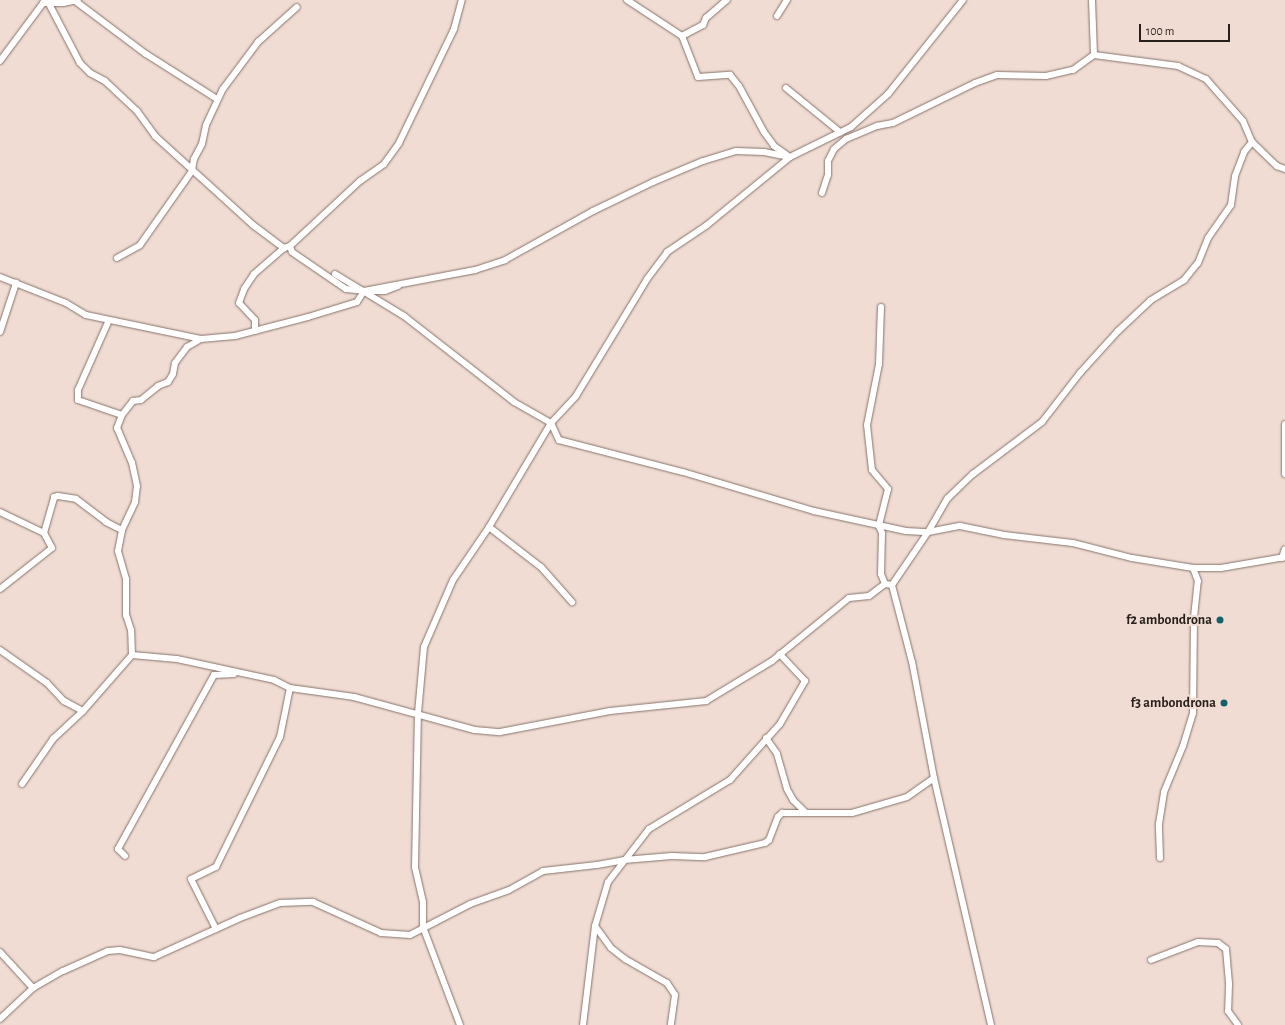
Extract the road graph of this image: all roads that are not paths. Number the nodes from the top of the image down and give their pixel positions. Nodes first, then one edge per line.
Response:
1 (462, 0) edge
2 (627, 0) edge
3 (727, 0) edge
4 (787, 0) edge
5 (963, 0) edge
6 (1092, 0) edge
7 (76, 1) edge
8 (47, 2) edge
9 (298, 7) dead end
10 (777, 16) dead end
11 (682, 36) junction
12 (1094, 55) junction
13 (0, 61) edge
14 (786, 88) dead end
15 (217, 99) junction
16 (840, 132) junction
17 (1252, 142) junction
18 (790, 158) junction
19 (1285, 169) edge
20 (192, 171) junction
21 (822, 193) dead end
22 (287, 247) junction
23 (117, 258) dead end
24 (335, 274) dead end
25 (0, 277) edge
26 (16, 283) junction
27 (364, 290) junction
28 (880, 307) dead end
29 (109, 320) junction
30 (256, 331) junction
31 (0, 332) edge
32 (201, 339) junction
33 (122, 415) junction
34 (551, 423) junction
35 (1285, 424) edge
36 (1285, 474) edge
37 (0, 512) edge
38 (879, 526) junction
39 (489, 527) junction
40 (122, 530) junction
41 (928, 532) junction
42 (44, 533) junction
43 (1285, 549) edge
44 (1284, 558) edge
45 (1193, 568) junction
46 (885, 584) junction
47 (892, 585) junction
48 (0, 589) edge
49 (572, 602) dead end
50 (0, 650) edge
51 (780, 654) junction
52 (132, 655) junction
53 (241, 674) junction
54 (290, 688) junction
55 (83, 711) junction
56 (418, 713) junction
57 (766, 738) junction
58 (934, 778) junction
59 (22, 784) dead end
60 (806, 813) junction
61 (125, 856) dead end
62 (1160, 858) dead end
63 (624, 860) junction
64 (595, 926) junction
65 (423, 927) junction
66 (216, 929) junction
67 (0, 952) edge
68 (1151, 960) dead end
69 (33, 988) junction
70 (0, 1019) edge
71 (460, 1025) edge
72 (583, 1025) edge
73 (671, 1025) edge
74 (991, 1025) edge
75 (1238, 1025) edge

1 - 22 street
2 - 11 street
3 - 11 street
4 - 10 street
5 - 16 street
6 - 12 street
7 - 8 street
7 - 15 street
8 - 13 street
8 - 20 street
9 - 15 street
11 - 18 street
12 - 17 street
12 - 21 street
14 - 16 street
15 - 20 street
16 - 18 street
17 - 19 street
17 - 41 street
18 - 27 street
18 - 34 street
20 - 22 street
20 - 23 street
22 - 27 street
22 - 30 street
24 - 27 street
25 - 26 street
26 - 29 street
26 - 31 street
27 - 30 street
27 - 34 street
28 - 38 street
29 - 32 street
29 - 33 street
30 - 32 street
32 - 33 street
33 - 40 street
34 - 38 street
34 - 39 street
35 - 36 street
37 - 42 street
38 - 41 street
38 - 46 street
39 - 49 street
39 - 56 street
40 - 42 street
40 - 52 street
41 - 45 street
41 - 47 street
42 - 48 street
43 - 44 street
44 - 45 street
45 - 62 street
46 - 47 street
46 - 51 street
47 - 58 street
50 - 55 street
51 - 56 street
51 - 57 street
52 - 53 street
52 - 55 street
53 - 54 street
53 - 61 street
54 - 56 street
54 - 66 street
55 - 59 street
56 - 65 street
57 - 60 street
57 - 63 street
58 - 60 street
58 - 74 street
60 - 63 street
63 - 64 street
63 - 65 street
64 - 72 street
64 - 73 street
65 - 66 street
65 - 71 street
66 - 69 street
67 - 69 street
68 - 75 street
69 - 70 street

